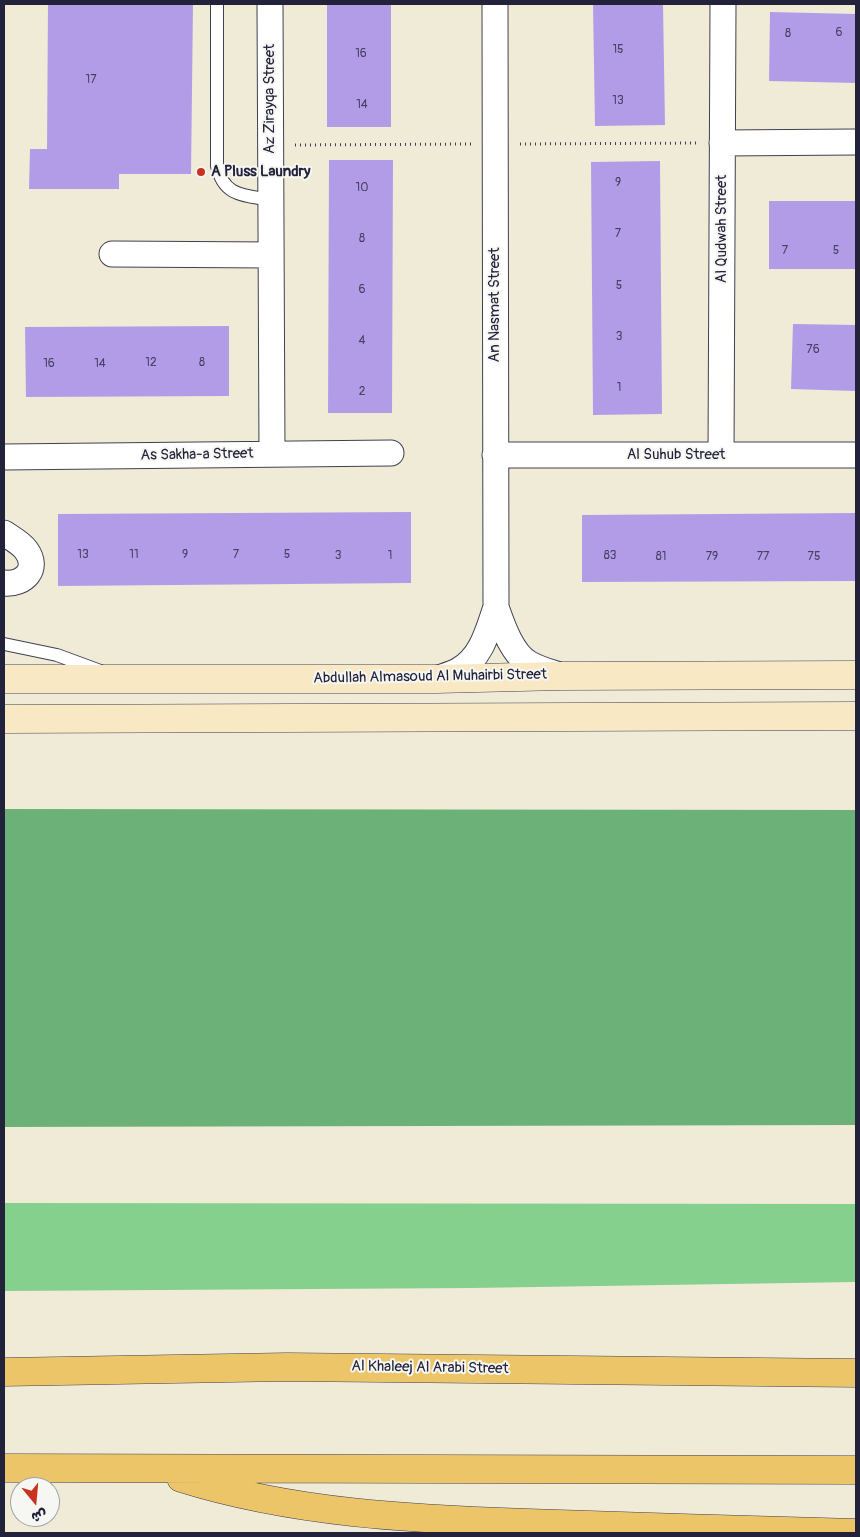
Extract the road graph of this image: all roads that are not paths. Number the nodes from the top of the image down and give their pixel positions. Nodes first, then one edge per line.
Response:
1 (217, 4) edge
2 (270, 4) edge
3 (495, 4) edge
4 (723, 4) edge
5 (856, 142) edge
6 (722, 143) junction
7 (271, 200) junction
8 (112, 254) dead end
9 (271, 255) junction
10 (391, 453) dead end
11 (272, 454) junction
12 (495, 455) junction
13 (721, 455) junction
14 (856, 455) edge
15 (4, 456) edge
16 (4, 532) edge
17 (4, 583) edge
18 (496, 606) junction
19 (4, 644) edge
20 (856, 675) edge
21 (561, 676) junction
22 (4, 679) edge
23 (119, 679) junction
24 (436, 679) junction
25 (856, 716) edge
26 (4, 719) edge
27 (4, 1372) edge
28 (856, 1373) edge
29 (4, 1468) edge
30 (153, 1469) junction
31 (856, 1470) edge
32 (856, 1533) edge

1 - 7 lane
2 - 7 street, Az Zirayqa Street
3 - 12 street, An Nasmat Street
4 - 6 street, Al Qudwah Street
5 - 6 street
6 - 13 street, Al Qudwah Street
7 - 9 street, Az Zirayqa Street
8 - 9 street
9 - 11 street, Az Zirayqa Street
10 - 11 street, As Sakha-a Street
11 - 15 street, As Sakha-a Street
12 - 13 street, Al Suhub Street
12 - 18 street, An Nasmat Street
13 - 14 street, Al Suhub Street
16 - 17 street
18 - 21 street, An Nasmat Street
18 - 24 street, An Nasmat Street
19 - 23 lane
20 - 21 street, Abdullah Almasoud Al Muhairbi Street
21 - 24 street, Abdullah Almasoud Al Muhairbi Street
22 - 23 street, Abdullah Almasoud Al Muhairbi Street
23 - 24 street, Abdullah Almasoud Al Muhairbi Street
25 - 26 street
27 - 28 highway, Al Khaleej Al Arabi Street
29 - 30 highway
30 - 31 highway
30 - 32 highway

